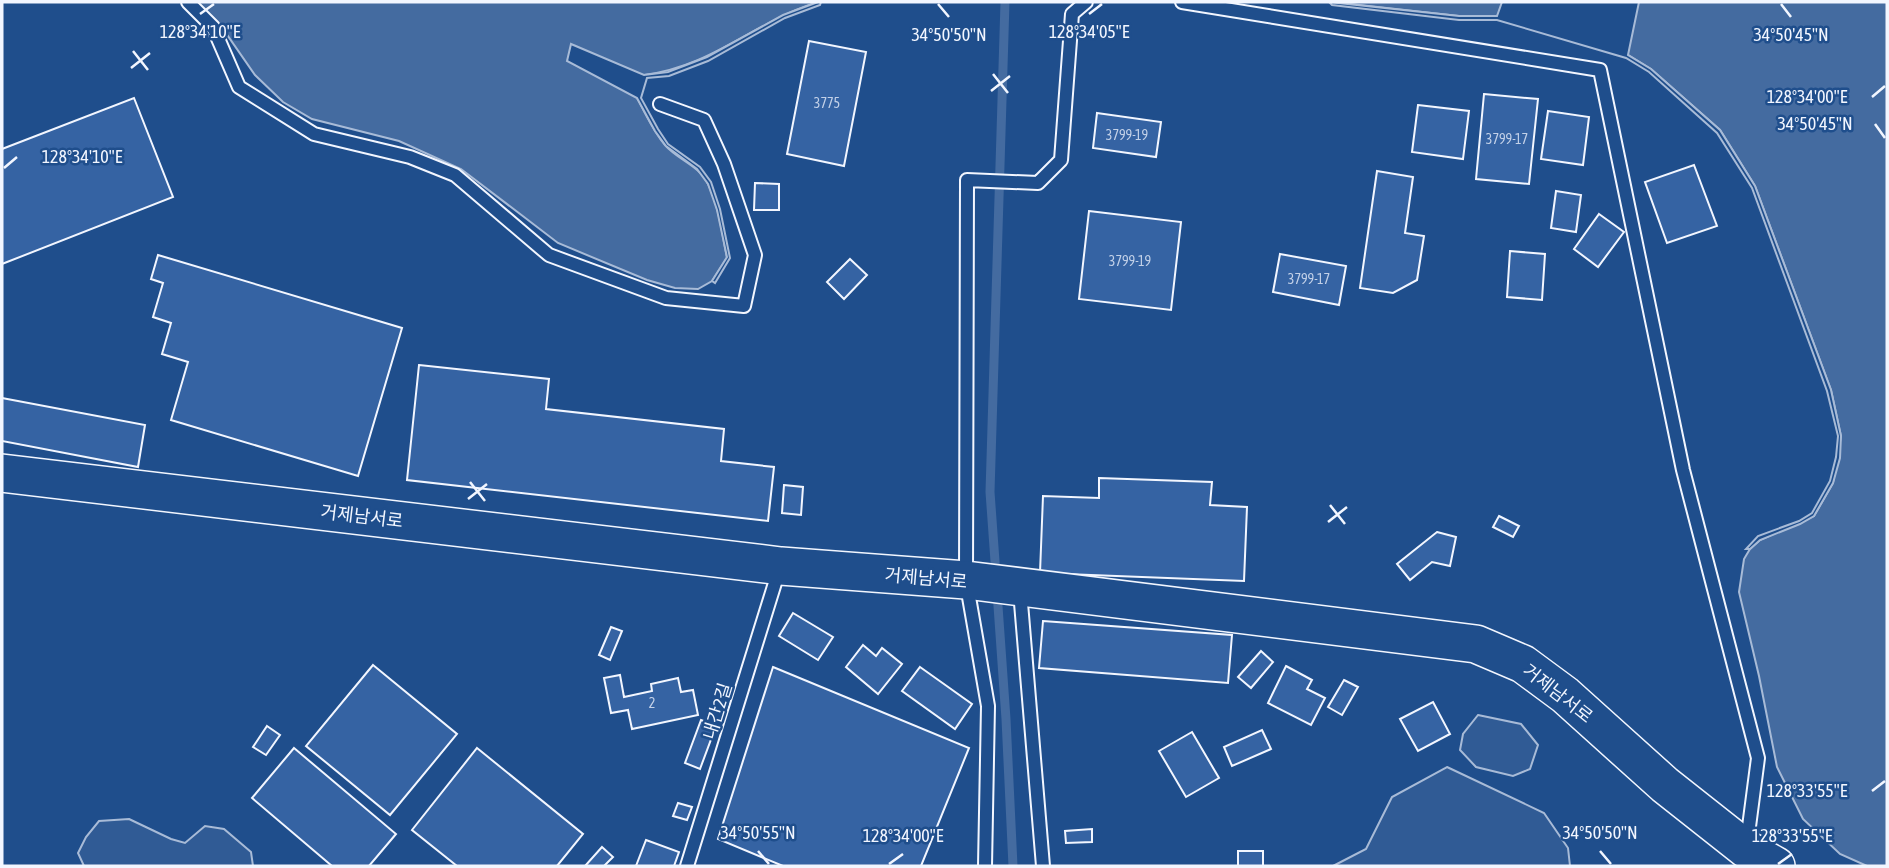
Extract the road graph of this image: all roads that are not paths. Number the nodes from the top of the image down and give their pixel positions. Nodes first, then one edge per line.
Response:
1 (188, 2) edge
2 (1086, 2) edge
3 (1182, 2) edge
4 (660, 104) dead end
5 (2, 473) edge
6 (780, 566) junction
7 (966, 580) junction
8 (1020, 587) junction
9 (1761, 858) edge
10 (687, 866) edge
11 (985, 866) edge
12 (1043, 866) edge

1 - 4 lane
2 - 7 lane
3 - 9 lane
5 - 6 main road, 거제남서로
6 - 7 main road, 거제남서로
6 - 10 lane, 내간2길
7 - 8 main road, 거제남서로
7 - 11 lane
8 - 9 main road, 거제남서로
8 - 12 lane

